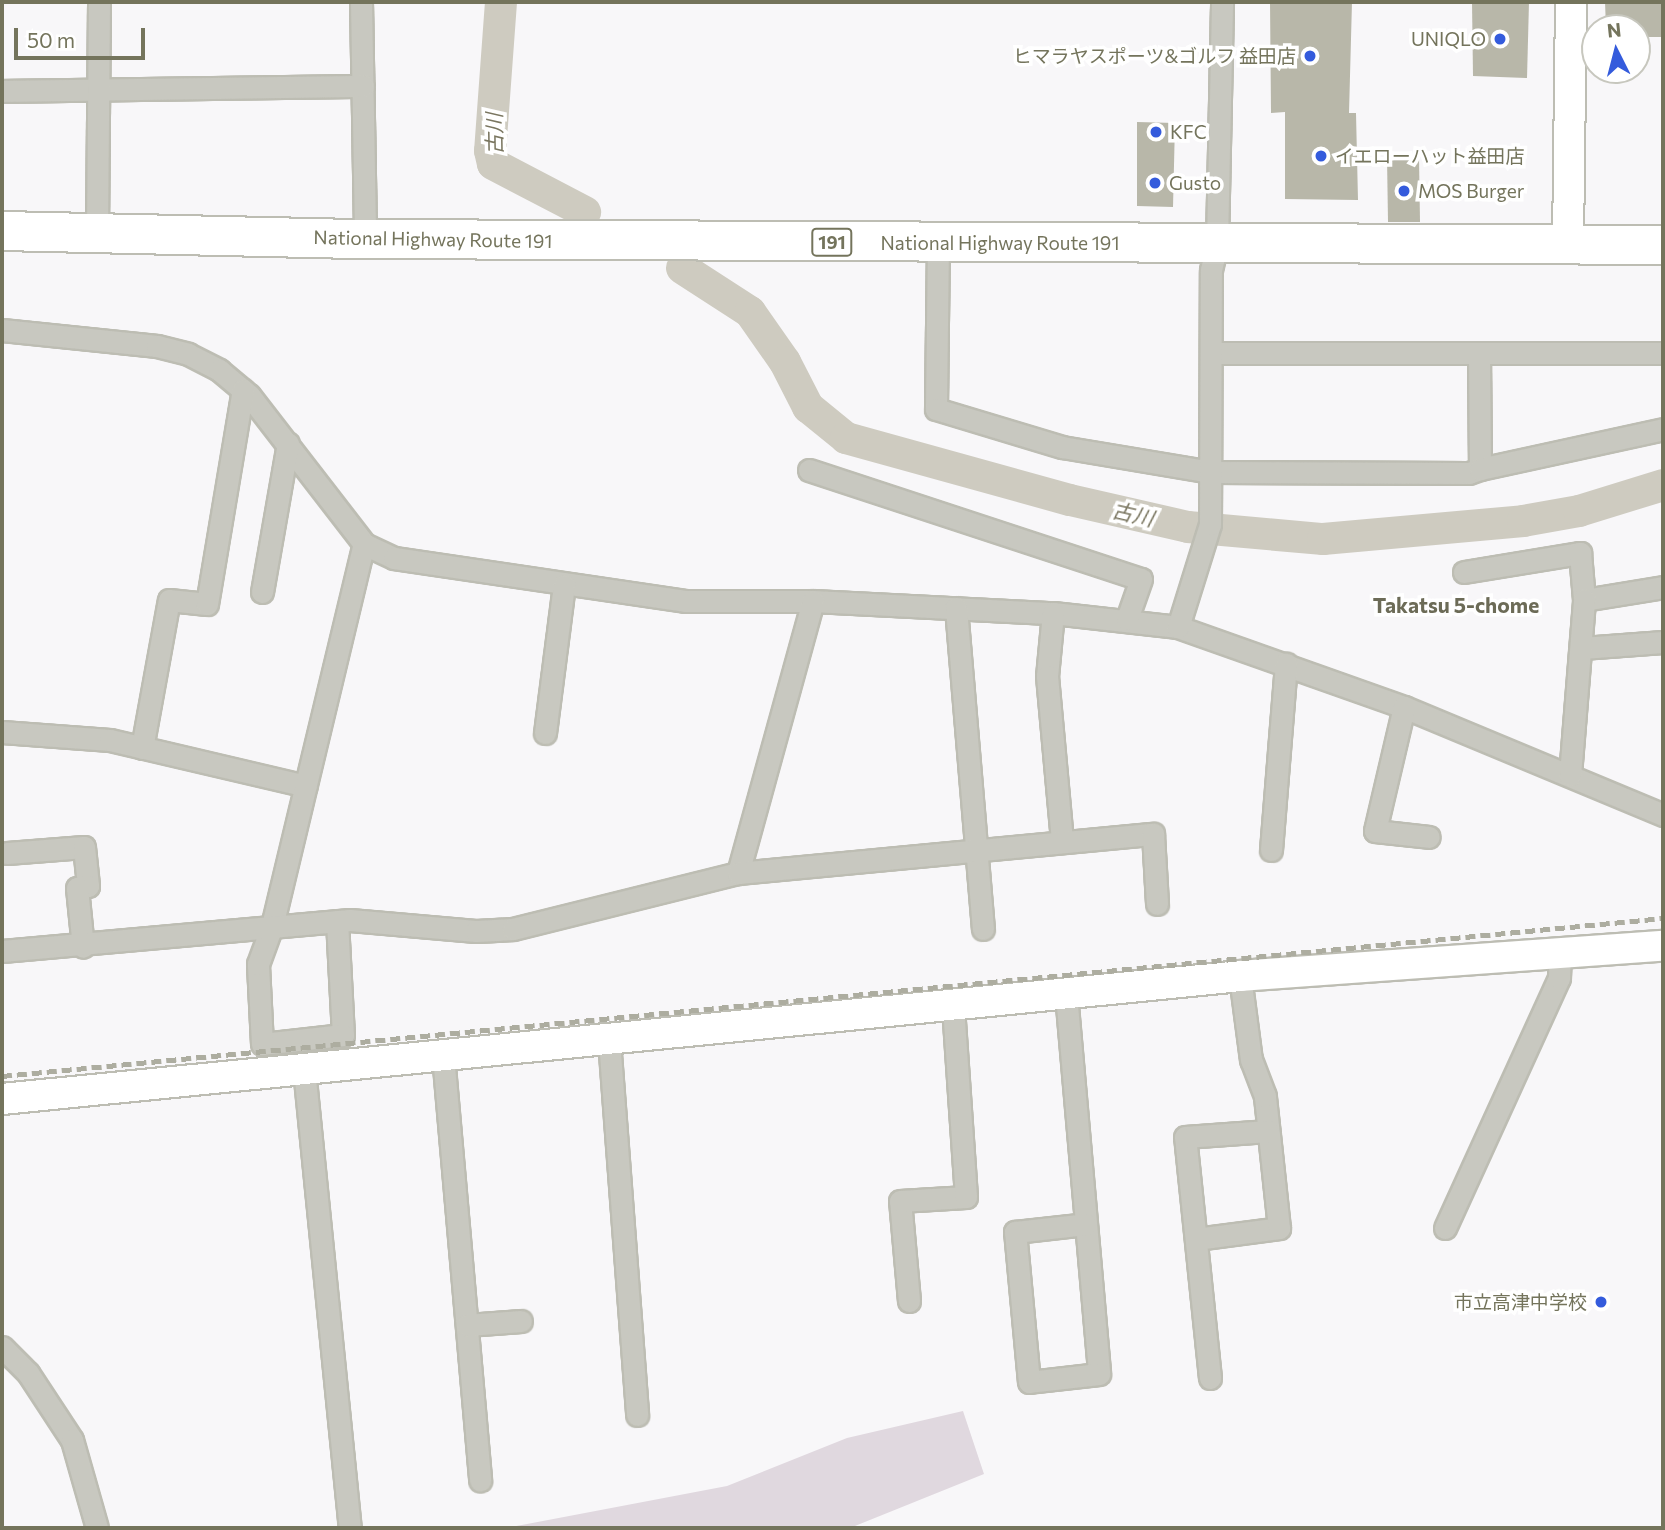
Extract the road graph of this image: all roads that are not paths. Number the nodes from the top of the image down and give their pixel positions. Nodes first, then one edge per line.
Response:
1 (99, 2) edge
2 (361, 2) edge
3 (1222, 2) edge
4 (1571, 2) edge
5 (363, 86) junction
6 (2, 90) edge
7 (98, 90) junction
8 (2, 231) edge
9 (97, 233) junction
10 (365, 239) junction
11 (938, 243) junction
12 (1217, 243) junction
13 (1663, 245) edge
14 (1568, 246) junction
15 (2, 330) edge
16 (1212, 353) junction
17 (1479, 353) junction
18 (1663, 353) edge
19 (243, 390) junction
20 (1663, 429) edge
21 (288, 443) junction
22 (1480, 469) junction
23 (808, 470) dead end
24 (1212, 472) junction
25 (364, 544) junction
26 (1464, 572) dead end
27 (564, 585) junction
28 (1663, 587) edge
29 (262, 592) dead end
30 (1584, 600) junction
31 (813, 601) junction
32 (956, 608) junction
33 (1053, 613) junction
34 (1127, 619) junction
35 (1178, 628) junction
36 (1663, 642) edge
37 (1581, 648) junction
38 (1286, 664) junction
39 (1404, 707) junction
40 (2, 732) edge
41 (545, 733) dead end
42 (142, 748) junction
43 (1570, 775) junction
44 (306, 786) junction
45 (1663, 815) edge
46 (1429, 837) dead end
47 (1062, 841) junction
48 (1271, 850) dead end
49 (975, 851) junction
50 (7, 853) dead end
51 (738, 873) junction
52 (1157, 904) dead end
53 (337, 921) junction
54 (272, 926) junction
55 (983, 929) dead end
56 (1663, 946) edge
57 (83, 947) junction
58 (2, 951) edge
59 (1560, 953) junction
60 (1240, 976) junction
61 (1066, 994) junction
62 (953, 1006) junction
63 (609, 1040) junction
64 (443, 1055) junction
65 (304, 1069) junction
66 (2, 1099) edge
67 (1268, 1130) junction
68 (1086, 1224) junction
69 (1445, 1228) dead end
70 (1196, 1239) junction
71 (909, 1301) dead end
72 (521, 1321) dead end
73 (467, 1325) junction
74 (2, 1347) edge
75 (1210, 1378) dead end
76 (637, 1415) dead end
77 (480, 1480) dead end
78 (97, 1528) edge
79 (350, 1528) edge

1 - 7 street
2 - 5 street
3 - 12 street
4 - 14 street
5 - 7 street
5 - 10 street
6 - 7 street
7 - 9 street
8 - 9 highway, National Highway Route 191 / 191
9 - 10 highway, National Highway Route 191 / 191
10 - 11 highway, National Highway Route 191 / 191
11 - 12 highway, National Highway Route 191 / 191
11 - 24 street
12 - 14 highway, National Highway Route 191 / 191
12 - 16 street
13 - 14 highway, National Highway Route 191 / 191
15 - 19 street
16 - 17 street
16 - 24 street
17 - 18 street
17 - 22 street
19 - 21 street
19 - 42 street
20 - 22 street
21 - 25 street
21 - 29 street
22 - 24 street
23 - 34 street
24 - 35 street
25 - 27 street
25 - 44 street
26 - 30 street
27 - 31 street
27 - 41 street
28 - 30 street
30 - 37 street
31 - 32 street
31 - 51 street
32 - 33 street
32 - 49 street
33 - 34 street
33 - 47 street
34 - 35 street
35 - 38 street
36 - 37 street
37 - 43 street
38 - 39 street
38 - 48 street
39 - 43 street
39 - 46 street
40 - 42 street
42 - 44 street
43 - 45 street
44 - 54 street
47 - 49 street
47 - 52 street
49 - 51 street
49 - 55 street
50 - 57 street
51 - 53 street
53 - 54 street
53 - 54 street
54 - 57 street
56 - 59 street
57 - 58 street
59 - 60 street
59 - 69 street
60 - 61 street
60 - 67 street
61 - 62 street
61 - 68 street
62 - 63 street
62 - 71 street
63 - 64 street
63 - 76 street
64 - 65 street
64 - 73 street
65 - 66 street
65 - 79 street
67 - 70 street
67 - 70 street
68 - 68 street
70 - 75 street
72 - 73 street
73 - 77 street
74 - 78 street

